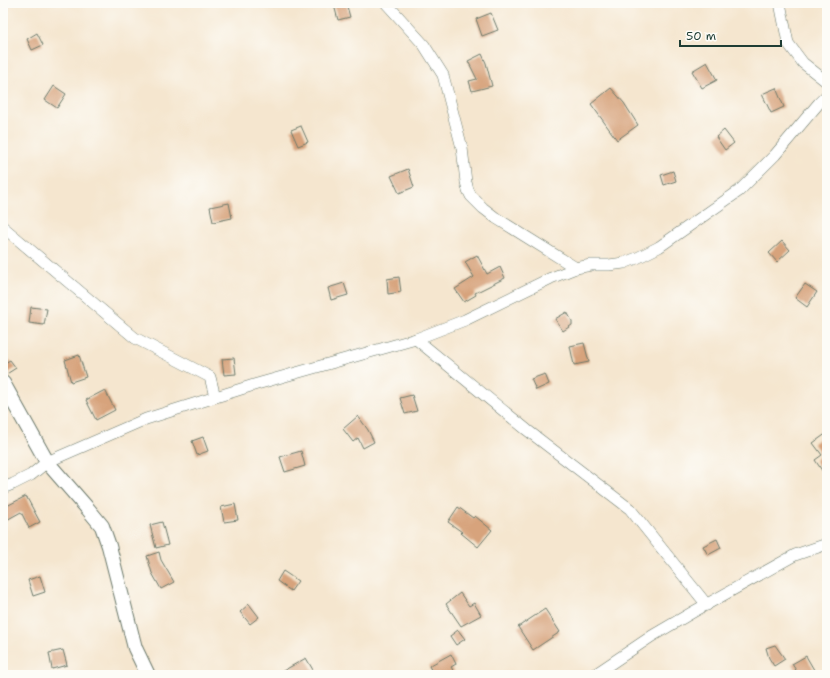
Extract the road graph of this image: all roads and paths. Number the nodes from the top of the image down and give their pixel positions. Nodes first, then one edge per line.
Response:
1 (386, 3) edge
2 (780, 3) edge
3 (827, 82) edge
4 (827, 95) edge
5 (3, 227) edge
6 (576, 268) junction
7 (416, 339) junction
8 (3, 383) edge
9 (215, 397) junction
10 (47, 462) junction
11 (3, 488) edge
12 (827, 544) edge
13 (707, 605) junction
14 (146, 674) edge
15 (594, 675) edge

1 - 6 street
2 - 3 street
4 - 6 street
5 - 9 street
6 - 7 street
7 - 9 street
7 - 13 street
8 - 10 street
9 - 10 street
10 - 11 street
10 - 14 street
12 - 13 street
13 - 15 street

